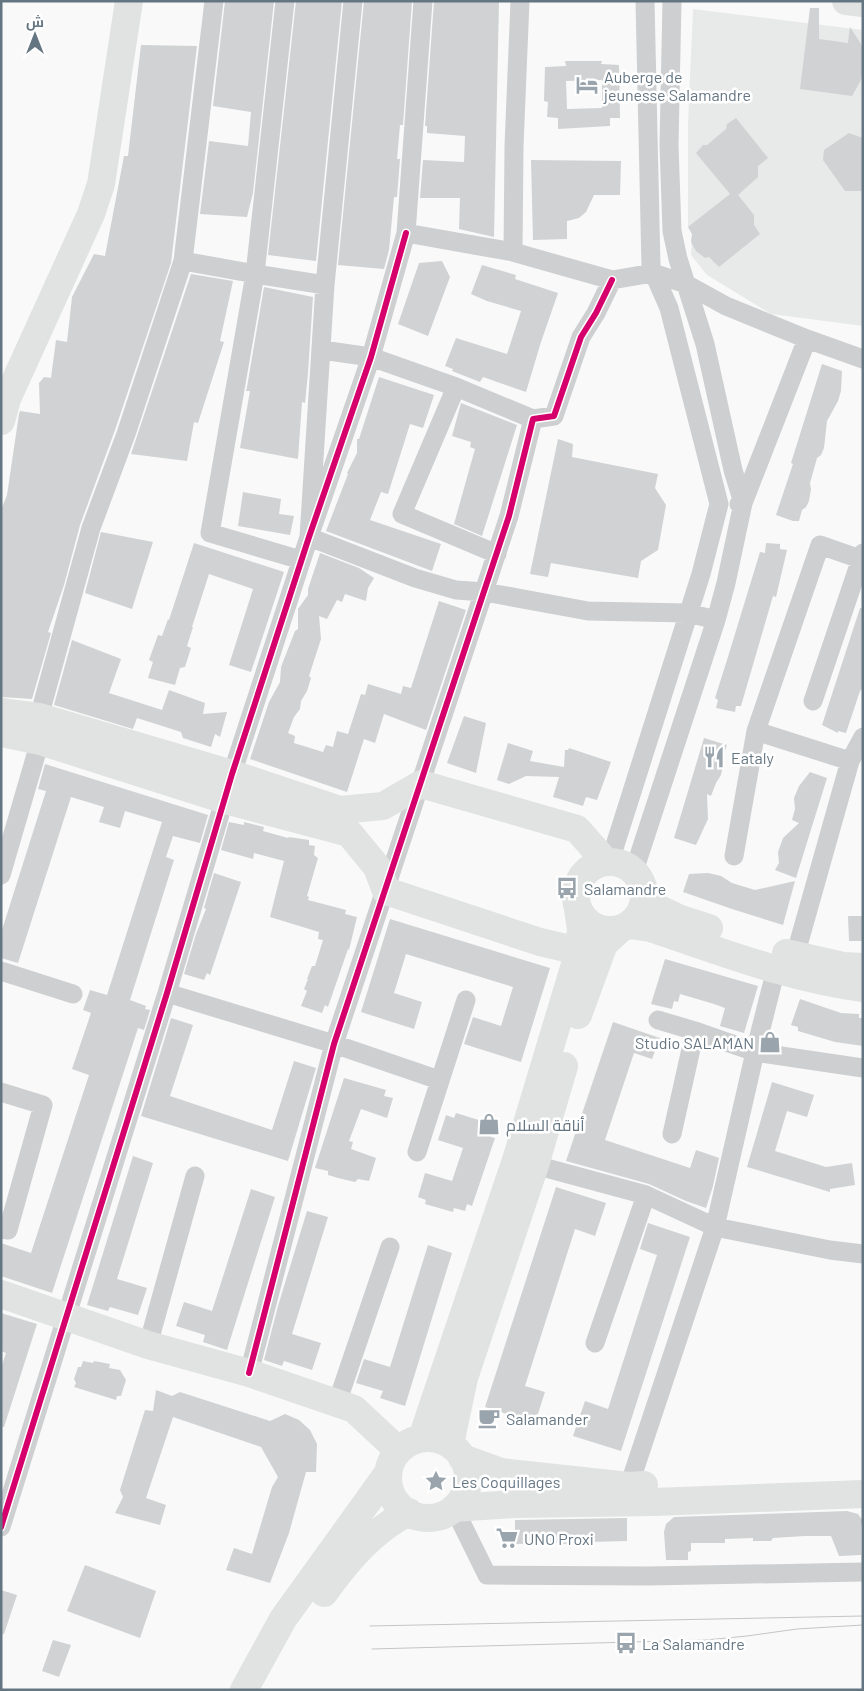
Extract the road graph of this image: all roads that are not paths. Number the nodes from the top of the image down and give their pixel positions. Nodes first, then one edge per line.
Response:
1 (129, 1) edge
2 (214, 1) edge
3 (285, 1) edge
4 (353, 1) edge
5 (423, 1) edge
6 (520, 1) edge
7 (645, 1) edge
8 (672, 1) edge
9 (846, 1) edge
10 (863, 3) edge
11 (406, 233) junction
12 (513, 252) junction
13 (183, 261) junction
14 (653, 273) junction
15 (255, 274) junction
16 (612, 280) junction
17 (686, 284) junction
18 (325, 285) junction
19 (807, 339) junction
20 (322, 350) junction
21 (371, 357) junction
22 (863, 359) edge
23 (456, 387) junction
24 (532, 419) junction
25 (1, 421) edge
26 (743, 503) junction
27 (719, 504) junction
28 (309, 537) junction
29 (497, 554) junction
30 (862, 558) edge
31 (301, 560) junction
32 (485, 592) junction
33 (688, 613) junction
34 (716, 620) junction
35 (813, 701) dead end
36 (1, 712) edge
37 (40, 729) junction
38 (756, 732) junction
39 (1, 733) edge
40 (863, 737) edge
41 (850, 762) junction
42 (232, 774) junction
43 (421, 784) junction
44 (224, 800) junction
45 (734, 856) dead end
46 (623, 872) junction
47 (1, 875) edge
48 (386, 891) junction
49 (578, 910) junction
50 (624, 927) junction
51 (578, 951) junction
52 (786, 963) junction
53 (863, 968) edge
54 (1, 971) edge
55 (863, 988) edge
56 (168, 993) junction
57 (73, 994) dead end
58 (466, 1000) dead end
59 (658, 1020) dead end
60 (695, 1031) junction
61 (334, 1044) junction
62 (755, 1052) junction
63 (863, 1068) edge
64 (439, 1080) junction
65 (1, 1092) edge
66 (672, 1134) dead end
67 (417, 1152) dead end
68 (535, 1165) junction
69 (195, 1176) dead end
70 (646, 1196) junction
71 (715, 1228) junction
72 (1, 1229) edge
73 (390, 1247) dead end
74 (863, 1254) edge
75 (1, 1294) edge
76 (66, 1317) junction
77 (595, 1343) dead end
78 (148, 1345) junction
79 (249, 1373) junction
80 (337, 1402) junction
81 (422, 1438) junction
82 (456, 1451) junction
83 (393, 1462) junction
84 (863, 1479) edge
85 (629, 1486) junction
86 (863, 1494) edge
87 (454, 1508) junction
88 (409, 1512) junction
89 (1, 1527) edge
90 (863, 1572) edge
91 (244, 1690) edge
92 (265, 1690) edge

1 - 25 street
2 - 13 street
3 - 15 street
4 - 18 street
5 - 11 street
6 - 12 street
7 - 14 street
8 - 17 street
9 - 10 street
11 - 12 street
11 - 21 street
12 - 16 street
13 - 15 street
13 - 37 street
14 - 16 street
14 - 17 street
14 - 27 street
15 - 18 street
15 - 31 street
16 - 24 street
17 - 19 street
17 - 26 street
18 - 20 street
19 - 22 street
19 - 26 street
20 - 21 street
20 - 28 street
21 - 23 street
21 - 28 street
23 - 24 street
23 - 29 street
24 - 29 street
26 - 27 street
26 - 34 street
27 - 33 street
28 - 31 street
28 - 32 street
29 - 32 street
30 - 35 street
30 - 38 street
31 - 42 street
32 - 33 street
32 - 43 street
33 - 34 street
33 - 46 street
34 - 46 street
36 - 37 street
37 - 39 street
37 - 42 street
37 - 44 street
37 - 47 street
38 - 41 street
38 - 45 street
40 - 41 street
41 - 52 street
42 - 43 street
42 - 44 street
43 - 46 street
43 - 48 street
44 - 48 street
44 - 56 street
46 - 49 street
46 - 50 street
46 - 52 street
48 - 51 street
48 - 61 street
49 - 50 street
49 - 51 street
50 - 52 street
50 - 68 street
51 - 81 street
52 - 53 street
52 - 55 street
52 - 62 street
54 - 57 street
56 - 61 street
56 - 76 street
58 - 64 street
59 - 60 street
60 - 62 street
60 - 66 street
61 - 64 street
61 - 79 street
62 - 63 street
62 - 71 street
64 - 67 street
65 - 72 street
68 - 70 street
68 - 82 street
69 - 78 street
70 - 71 street
70 - 77 street
71 - 74 street
71 - 85 street
73 - 80 street
75 - 76 street
76 - 78 street
76 - 89 street
78 - 79 street
79 - 80 street
80 - 83 street
81 - 82 street
81 - 83 street
82 - 85 street
82 - 87 street
83 - 88 street
83 - 91 street
84 - 85 street
86 - 87 street
87 - 88 street
87 - 90 street
88 - 92 street

